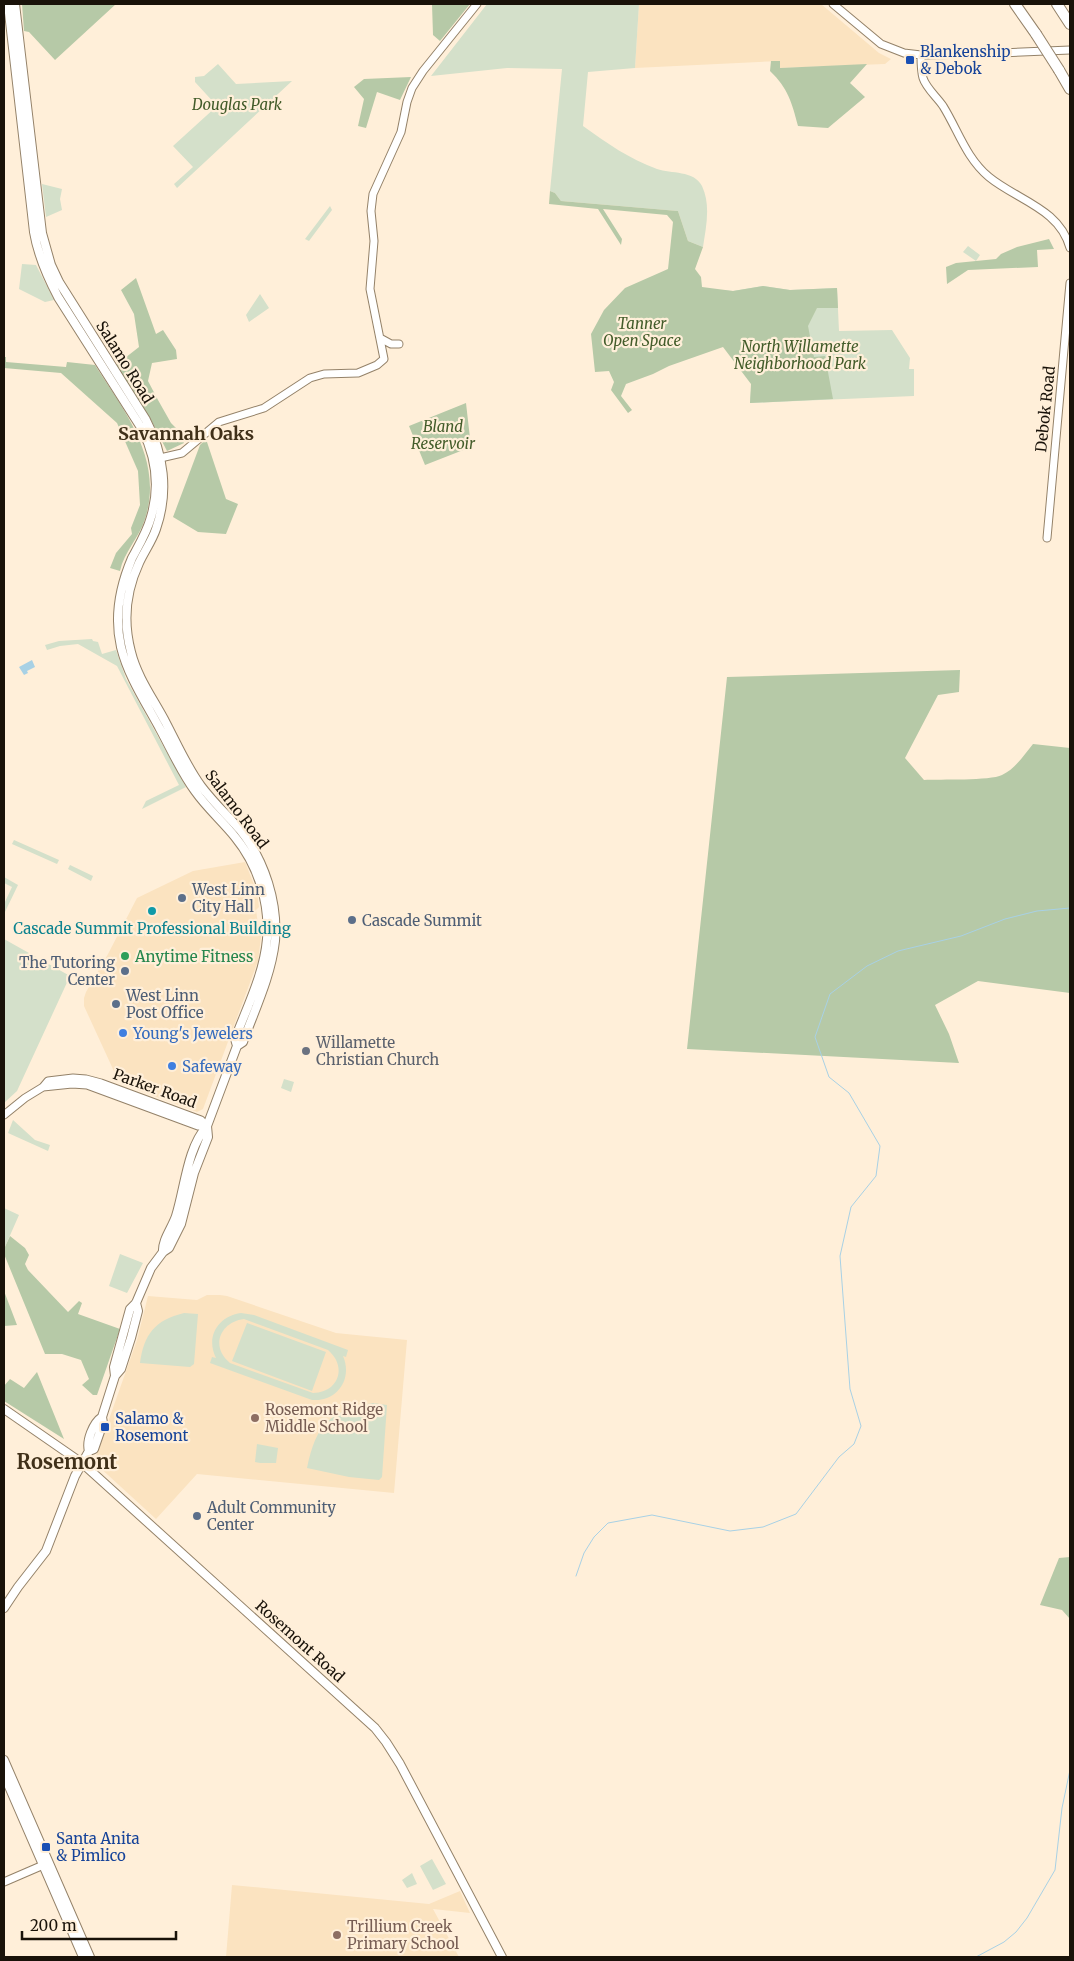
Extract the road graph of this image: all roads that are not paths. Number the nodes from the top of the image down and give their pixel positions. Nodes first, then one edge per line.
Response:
1 (8, 4) edge
2 (15, 4) edge
3 (477, 4) edge
4 (833, 4) edge
5 (1015, 4) edge
6 (1057, 4) edge
7 (1070, 24) edge
8 (1070, 50) edge
9 (921, 55) junction
10 (1070, 89) edge
11 (1070, 248) edge
12 (1070, 283) edge
13 (380, 338) junction
14 (399, 344) dead end
15 (157, 459) junction
16 (1047, 538) dead end
17 (4, 1115) edge
18 (207, 1126) junction
19 (4, 1409) edge
20 (82, 1463) junction
21 (4, 1608) edge
22 (4, 1760) edge
23 (4, 1776) edge
24 (46, 1864) junction
25 (4, 1882) edge
26 (83, 1957) edge
27 (90, 1957) edge
28 (502, 1957) edge

1 - 15 main road, Salamo Road
2 - 15 main road, Salamo Road
3 - 13 street
4 - 9 street
5 - 10 highway, bridge
6 - 7 highway
8 - 9 street
9 - 11 street
12 - 16 street, Debok Road
13 - 14 street
13 - 15 street
15 - 18 main road, Salamo Road
17 - 18 street, Parker Road
18 - 20 main road, Salamo Road
19 - 20 main road, Rosemont Road
20 - 21 main road, Salamo Road
20 - 28 main road, Rosemont Road
22 - 24 main road
23 - 24 main road
24 - 25 street
24 - 26 main road
24 - 27 main road

